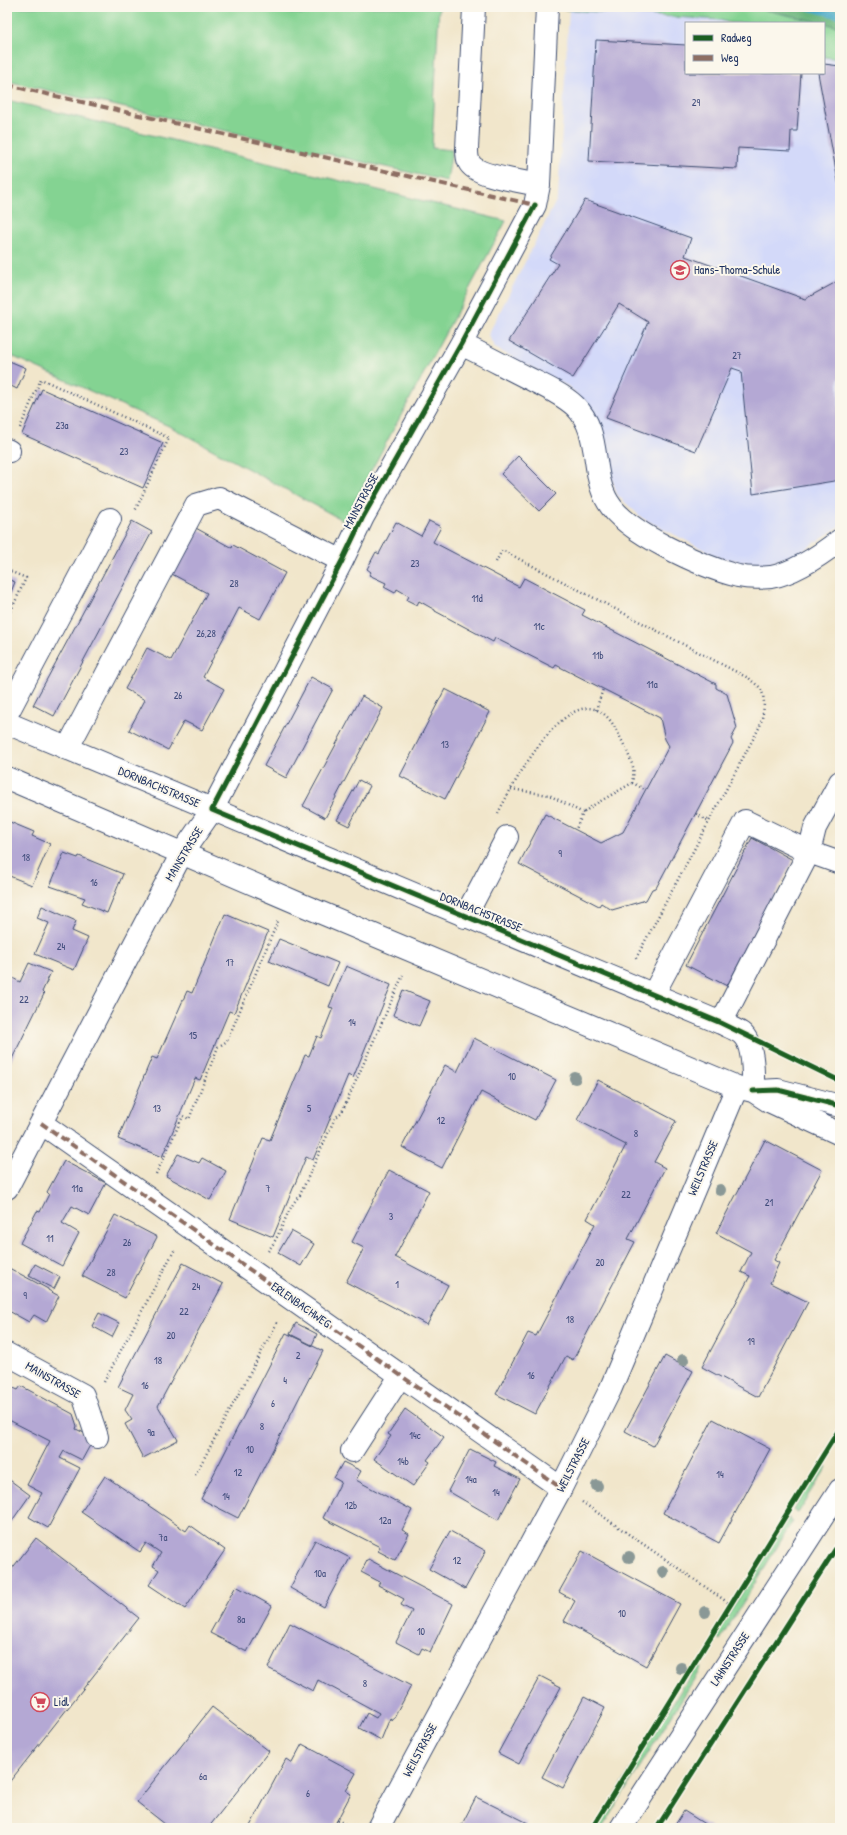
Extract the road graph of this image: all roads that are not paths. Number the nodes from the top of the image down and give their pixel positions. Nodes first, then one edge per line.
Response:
1 (474, 7) edge
2 (547, 7) edge
3 (537, 195) junction
4 (461, 344) junction
5 (110, 519) road end
6 (840, 540) edge
7 (342, 561) junction
8 (7, 714) edge
9 (7, 723) edge
10 (67, 749) junction
11 (7, 778) edge
12 (840, 782) edge
13 (212, 810) junction
14 (507, 837) dead end
15 (809, 852) junction
16 (182, 853) junction
17 (840, 863) edge
18 (465, 916) junction
19 (653, 995) junction
20 (721, 1023) junction
21 (745, 1089) junction
22 (840, 1106) edge
23 (42, 1123) junction
24 (840, 1134) edge
25 (7, 1188) edge
26 (7, 1354) edge
27 (401, 1375) junction
28 (96, 1437) dead end
29 (352, 1451) dead end
30 (561, 1488) junction
31 (840, 1490) edge
32 (378, 1828) edge
33 (621, 1828) edge

1 - 3 street
2 - 3 street
3 - 4 street, MAINSTRASSE
4 - 6 street
4 - 7 street, MAINSTRASSE
5 - 8 street
7 - 10 street
7 - 13 street, MAINSTRASSE
9 - 10 street, DORNBACHSTRASSE
10 - 13 street, DORNBACHSTRASSE
11 - 16 street
12 - 15 street
13 - 16 street, MAINSTRASSE
13 - 18 street, DORNBACHSTRASSE
14 - 18 street
15 - 17 street
15 - 19 street
15 - 20 street
16 - 21 street
16 - 23 street, MAINSTRASSE
18 - 19 street, DORNBACHSTRASSE
19 - 20 street, DORNBACHSTRASSE
20 - 21 street, DORNBACHSTRASSE
21 - 22 street
21 - 24 street
21 - 30 street, WEILSTRASSE
23 - 25 street, MAINSTRASSE
23 - 27 street, ERLENBACHWEG
26 - 28 street, MAINSTRASSE
27 - 29 street
27 - 30 street, ERLENBACHWEG
30 - 32 street, WEILSTRASSE
31 - 33 street, LAHNSTRASSE

